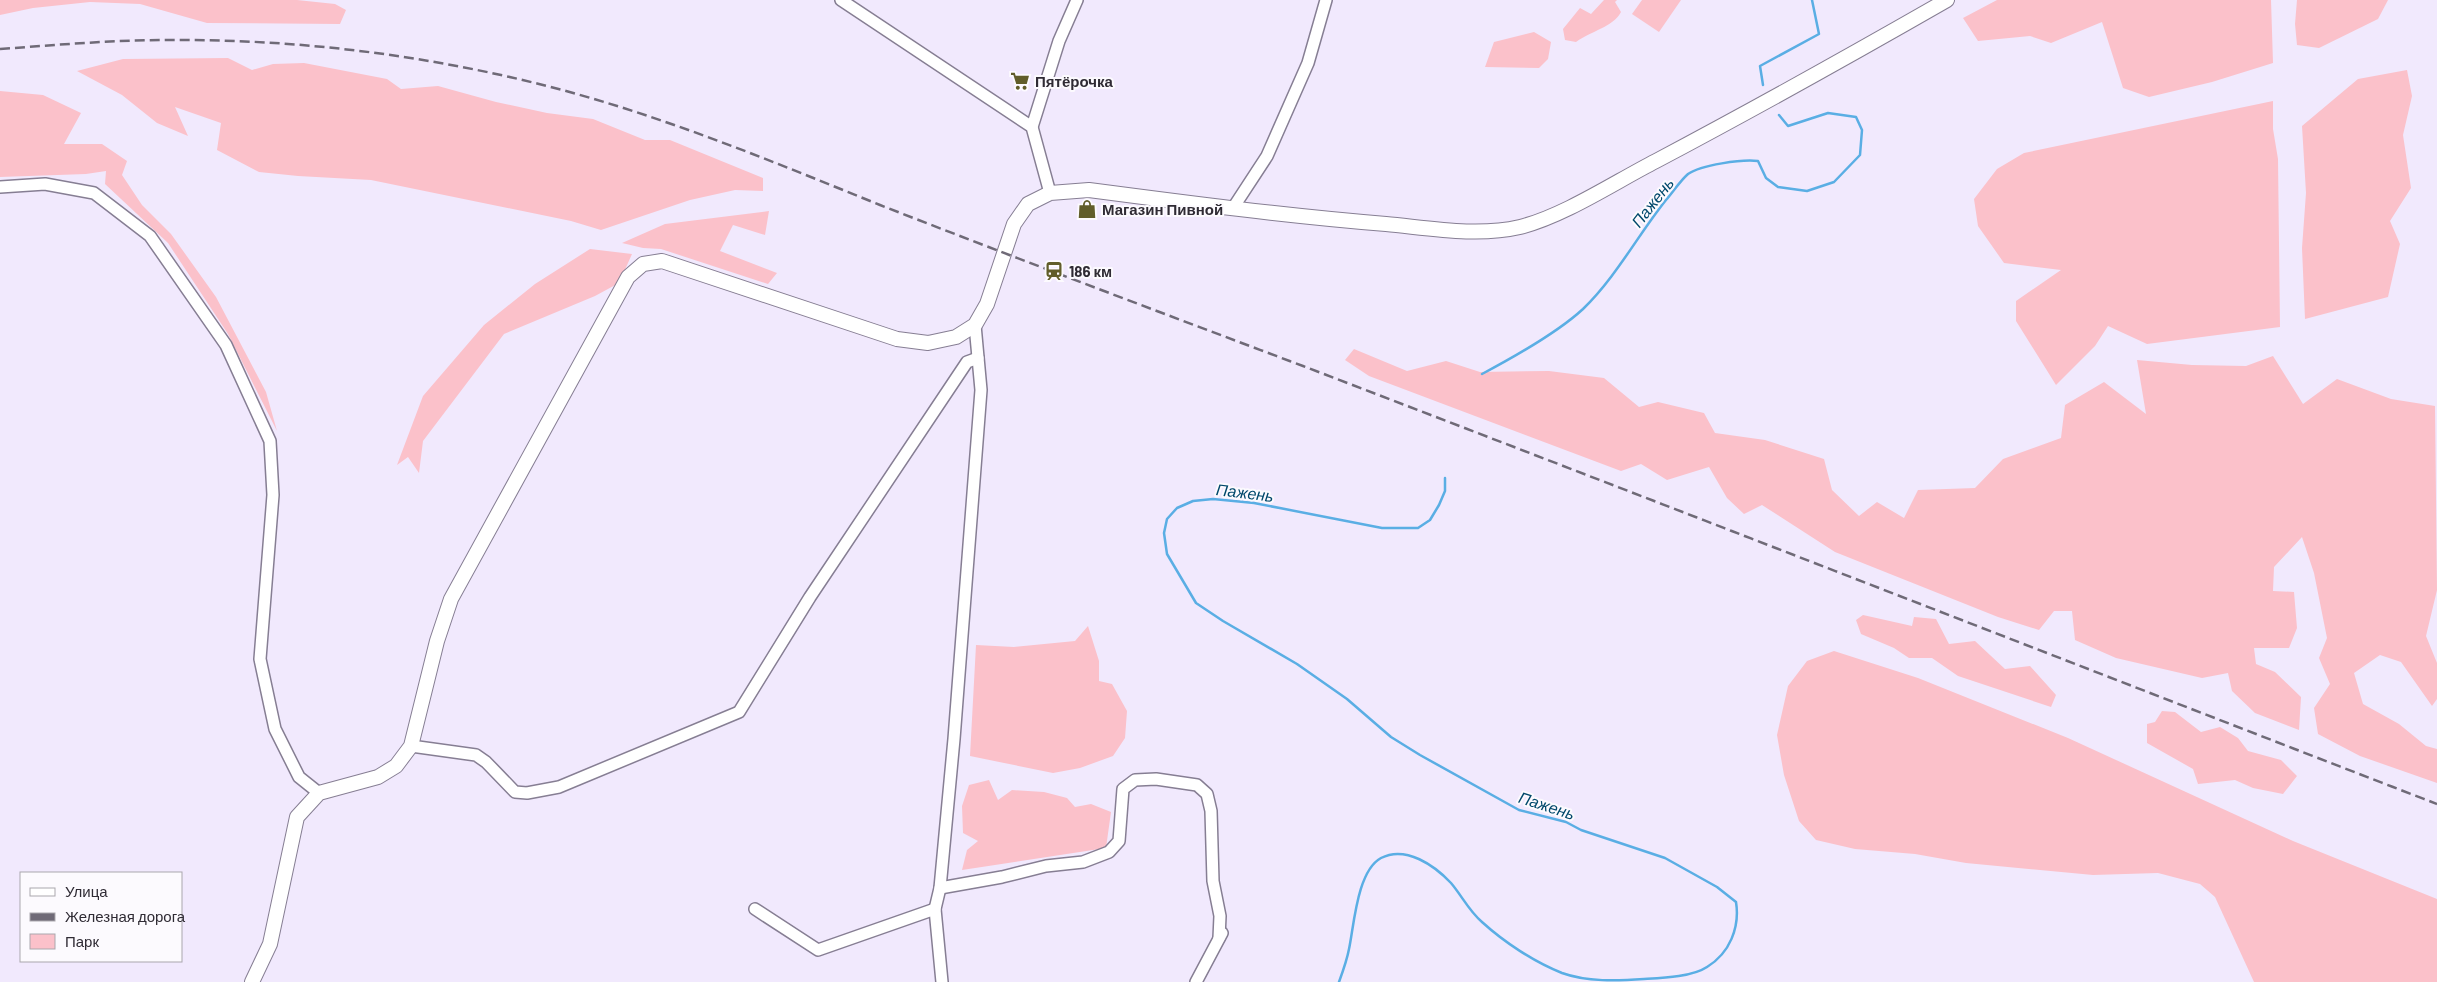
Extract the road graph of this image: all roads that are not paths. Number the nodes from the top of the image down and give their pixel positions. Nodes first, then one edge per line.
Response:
1 (841, 0) edge
2 (1078, 0) edge
3 (1326, 0) edge
4 (1947, 0) edge
5 (1032, 128) junction
6 (0, 187) edge
7 (1050, 193) junction
8 (1233, 208) junction
9 (975, 326) junction
10 (978, 358) junction
11 (411, 746) junction
12 (319, 793) junction
13 (940, 888) junction
14 (755, 909) dead end
15 (935, 909) junction
16 (1228, 921) dead end
17 (1219, 938) junction
18 (252, 982) edge
19 (942, 982) edge
20 (1196, 982) edge

1 - 5 street
2 - 5 street
3 - 8 street
4 - 8 street
5 - 7 street
6 - 12 street
7 - 8 street
7 - 9 street
9 - 10 street
9 - 11 street
10 - 11 street
10 - 13 street
11 - 12 street
12 - 18 street
13 - 15 street
13 - 17 street
14 - 15 street
15 - 19 street
16 - 17 street
17 - 20 street

